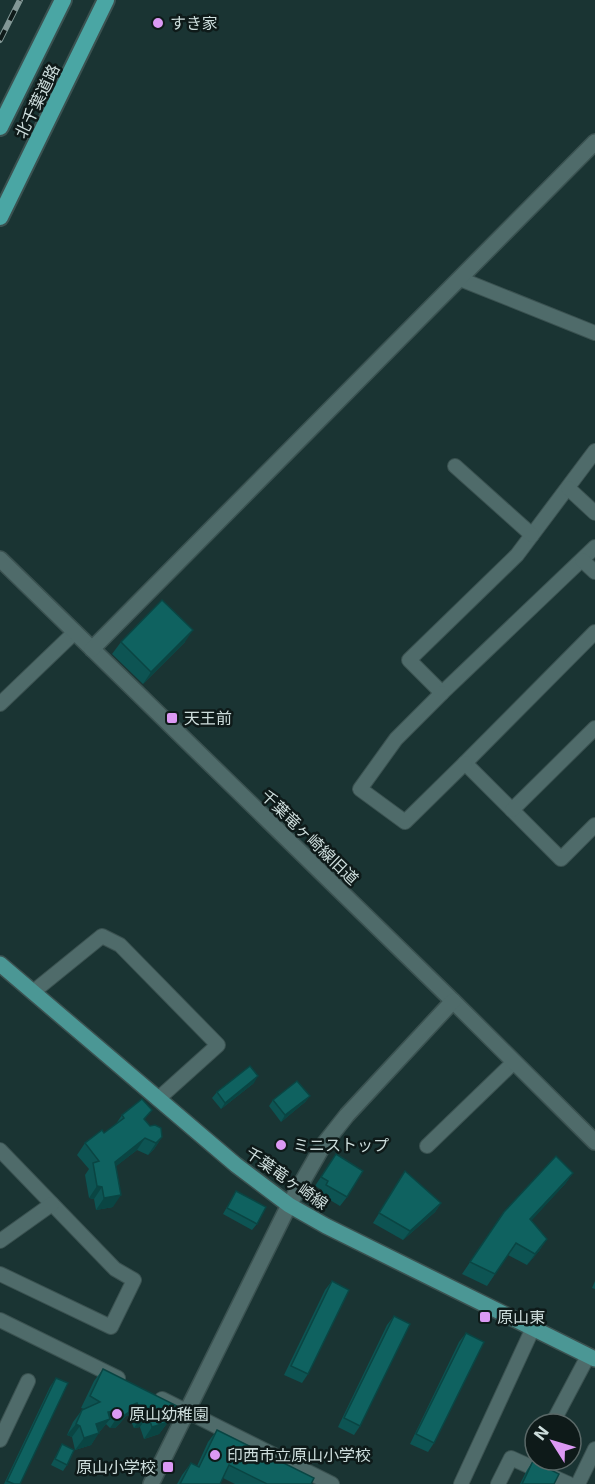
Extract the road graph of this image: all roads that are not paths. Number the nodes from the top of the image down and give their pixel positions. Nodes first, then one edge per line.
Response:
1 (63, 0) edge
2 (106, 0) edge
3 (0, 127) edge
4 (595, 142) edge
5 (0, 217) edge
6 (460, 279) junction
7 (595, 333) edge
8 (595, 451) edge
9 (455, 466) dead end
10 (568, 488) junction
11 (595, 513) edge
12 (532, 535) junction
13 (595, 547) edge
14 (0, 559) edge
15 (582, 560) junction
16 (595, 572) edge
17 (75, 632) junction
18 (595, 632) edge
19 (92, 649) junction
20 (442, 693) junction
21 (0, 704) edge
22 (595, 728) edge
23 (465, 763) junction
24 (512, 810) junction
25 (595, 825) edge
26 (0, 964) edge
27 (33, 992) junction
28 (453, 1001) junction
29 (514, 1062) junction
30 (158, 1099) junction
31 (595, 1142) edge
32 (427, 1146) dead end
33 (0, 1150) edge
34 (6, 1165) edge
35 (52, 1204) junction
36 (289, 1205) junction
37 (0, 1241) edge
38 (0, 1274) edge
39 (0, 1320) edge
40 (533, 1328) junction
41 (591, 1358) edge
42 (28, 1382) dead end
43 (126, 1382) edge
44 (146, 1392) edge
45 (187, 1412) junction
46 (559, 1412) edge
47 (0, 1440) edge
48 (595, 1449) edge
49 (151, 1484) edge
50 (332, 1484) edge
51 (461, 1484) edge
52 (498, 1484) edge
53 (569, 1484) edge
54 (578, 1484) edge

1 - 3 highway, 北千葉道路
2 - 5 highway, 北千葉道路
4 - 6 street
6 - 7 street
6 - 19 street
8 - 10 street
9 - 12 street
10 - 11 street
10 - 12 street
12 - 20 street
13 - 15 street
14 - 17 street, 千葉竜ヶ崎線旧道
15 - 16 street
15 - 20 street
17 - 19 street, 千葉竜ヶ崎線旧道
17 - 21 street
18 - 23 street
19 - 28 street, 千葉竜ヶ崎線旧道
20 - 23 street
22 - 24 street
23 - 24 street
24 - 25 street
26 - 27 main road, 千葉竜ヶ崎線
27 - 30 main road, 千葉竜ヶ崎線
27 - 30 street
28 - 29 street, 千葉竜ヶ崎線旧道
28 - 36 street
29 - 31 street, 千葉竜ヶ崎線旧道
29 - 32 street
30 - 36 main road, 千葉竜ヶ崎線
33 - 34 street
34 - 35 street
35 - 37 street
35 - 38 street
36 - 40 main road, 千葉竜ヶ崎線
36 - 45 street
39 - 43 street
40 - 41 main road, 千葉竜ヶ崎線
40 - 51 street
41 - 46 street
42 - 47 street
44 - 45 street
45 - 49 street
45 - 50 street
48 - 54 street
52 - 53 street

